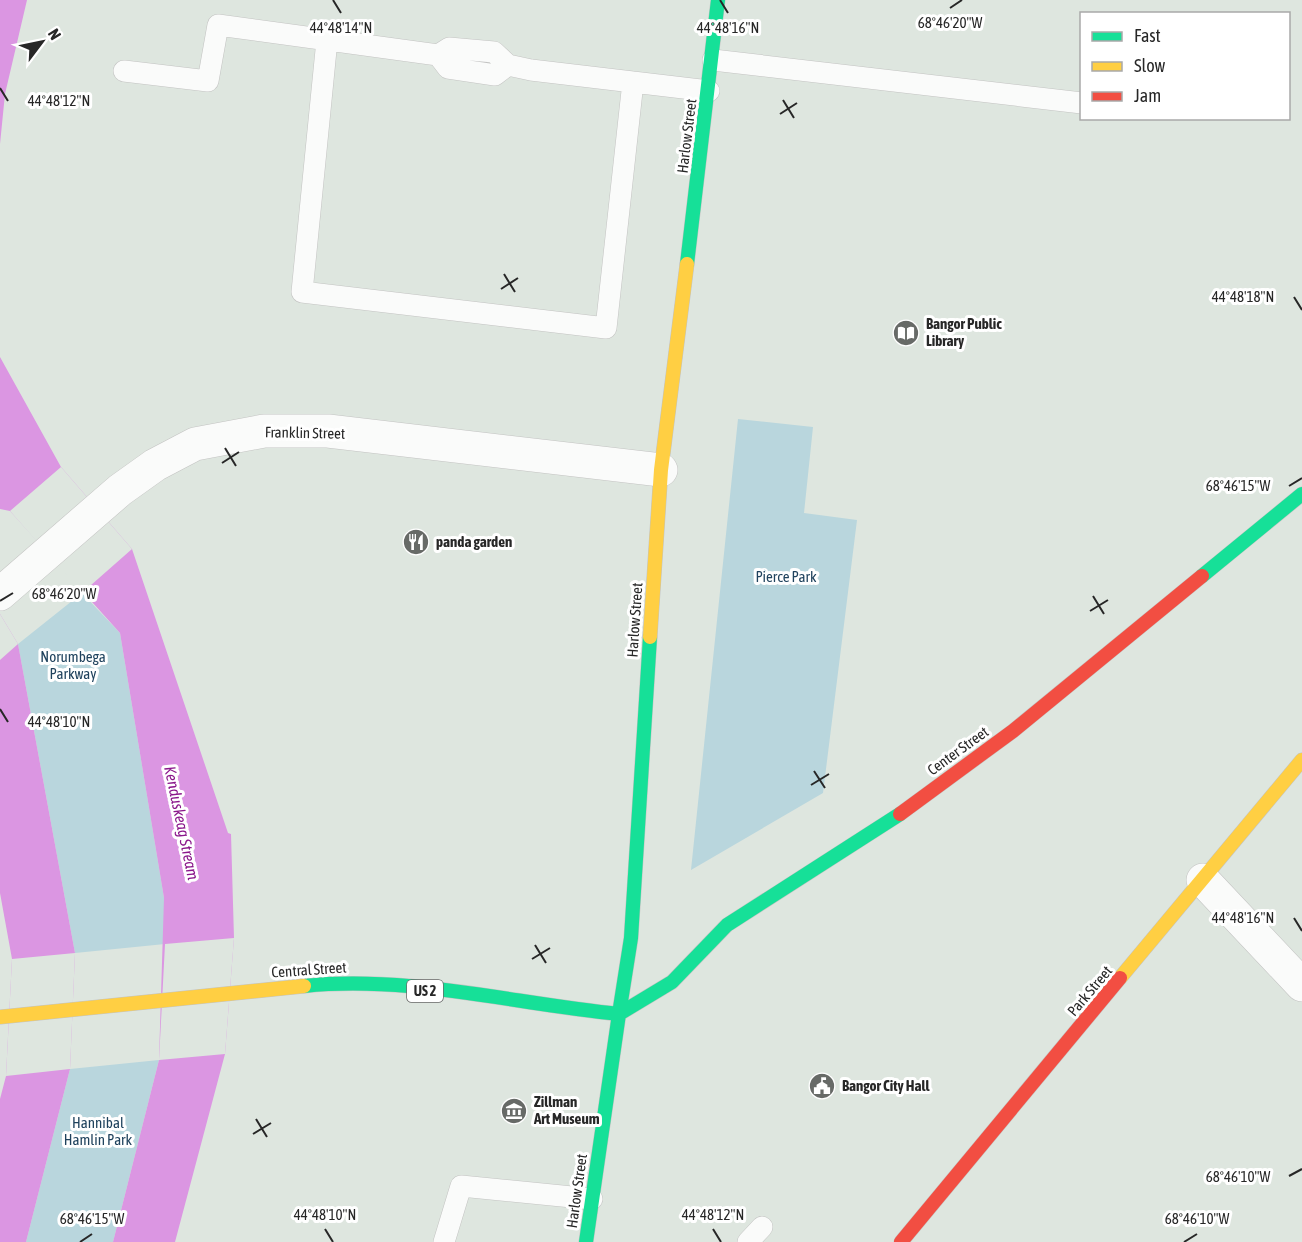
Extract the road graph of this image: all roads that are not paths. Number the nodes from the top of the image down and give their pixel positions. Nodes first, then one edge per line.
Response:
1 (718, 0) edge
2 (327, 40) junction
3 (713, 60) junction
4 (124, 71) dead end
5 (633, 82) junction
6 (709, 92) junction
7 (1080, 103) edge
8 (661, 470) junction
9 (1302, 494) edge
10 (0, 594) edge
11 (1302, 760) edge
12 (1203, 880) junction
13 (1302, 984) edge
14 (620, 1014) junction
15 (5, 1017) edge
16 (592, 1199) junction
17 (444, 1242) edge
18 (586, 1242) edge
19 (901, 1242) edge

1 - 3 street, Harlow Street
2 - 4 lane
2 - 5 lane
2 - 5 lane
3 - 6 street, Harlow Street
3 - 7 lane
5 - 6 lane
6 - 8 street, Harlow Street
8 - 10 street, Franklin Street
8 - 14 street, Harlow Street
9 - 14 street, Center Street
11 - 12 street, Park Street
12 - 13 street
12 - 19 street, Park Street
14 - 15 street, Central Street / US 2
14 - 16 street, Harlow Street
16 - 17 lane
16 - 18 street, Harlow Street

